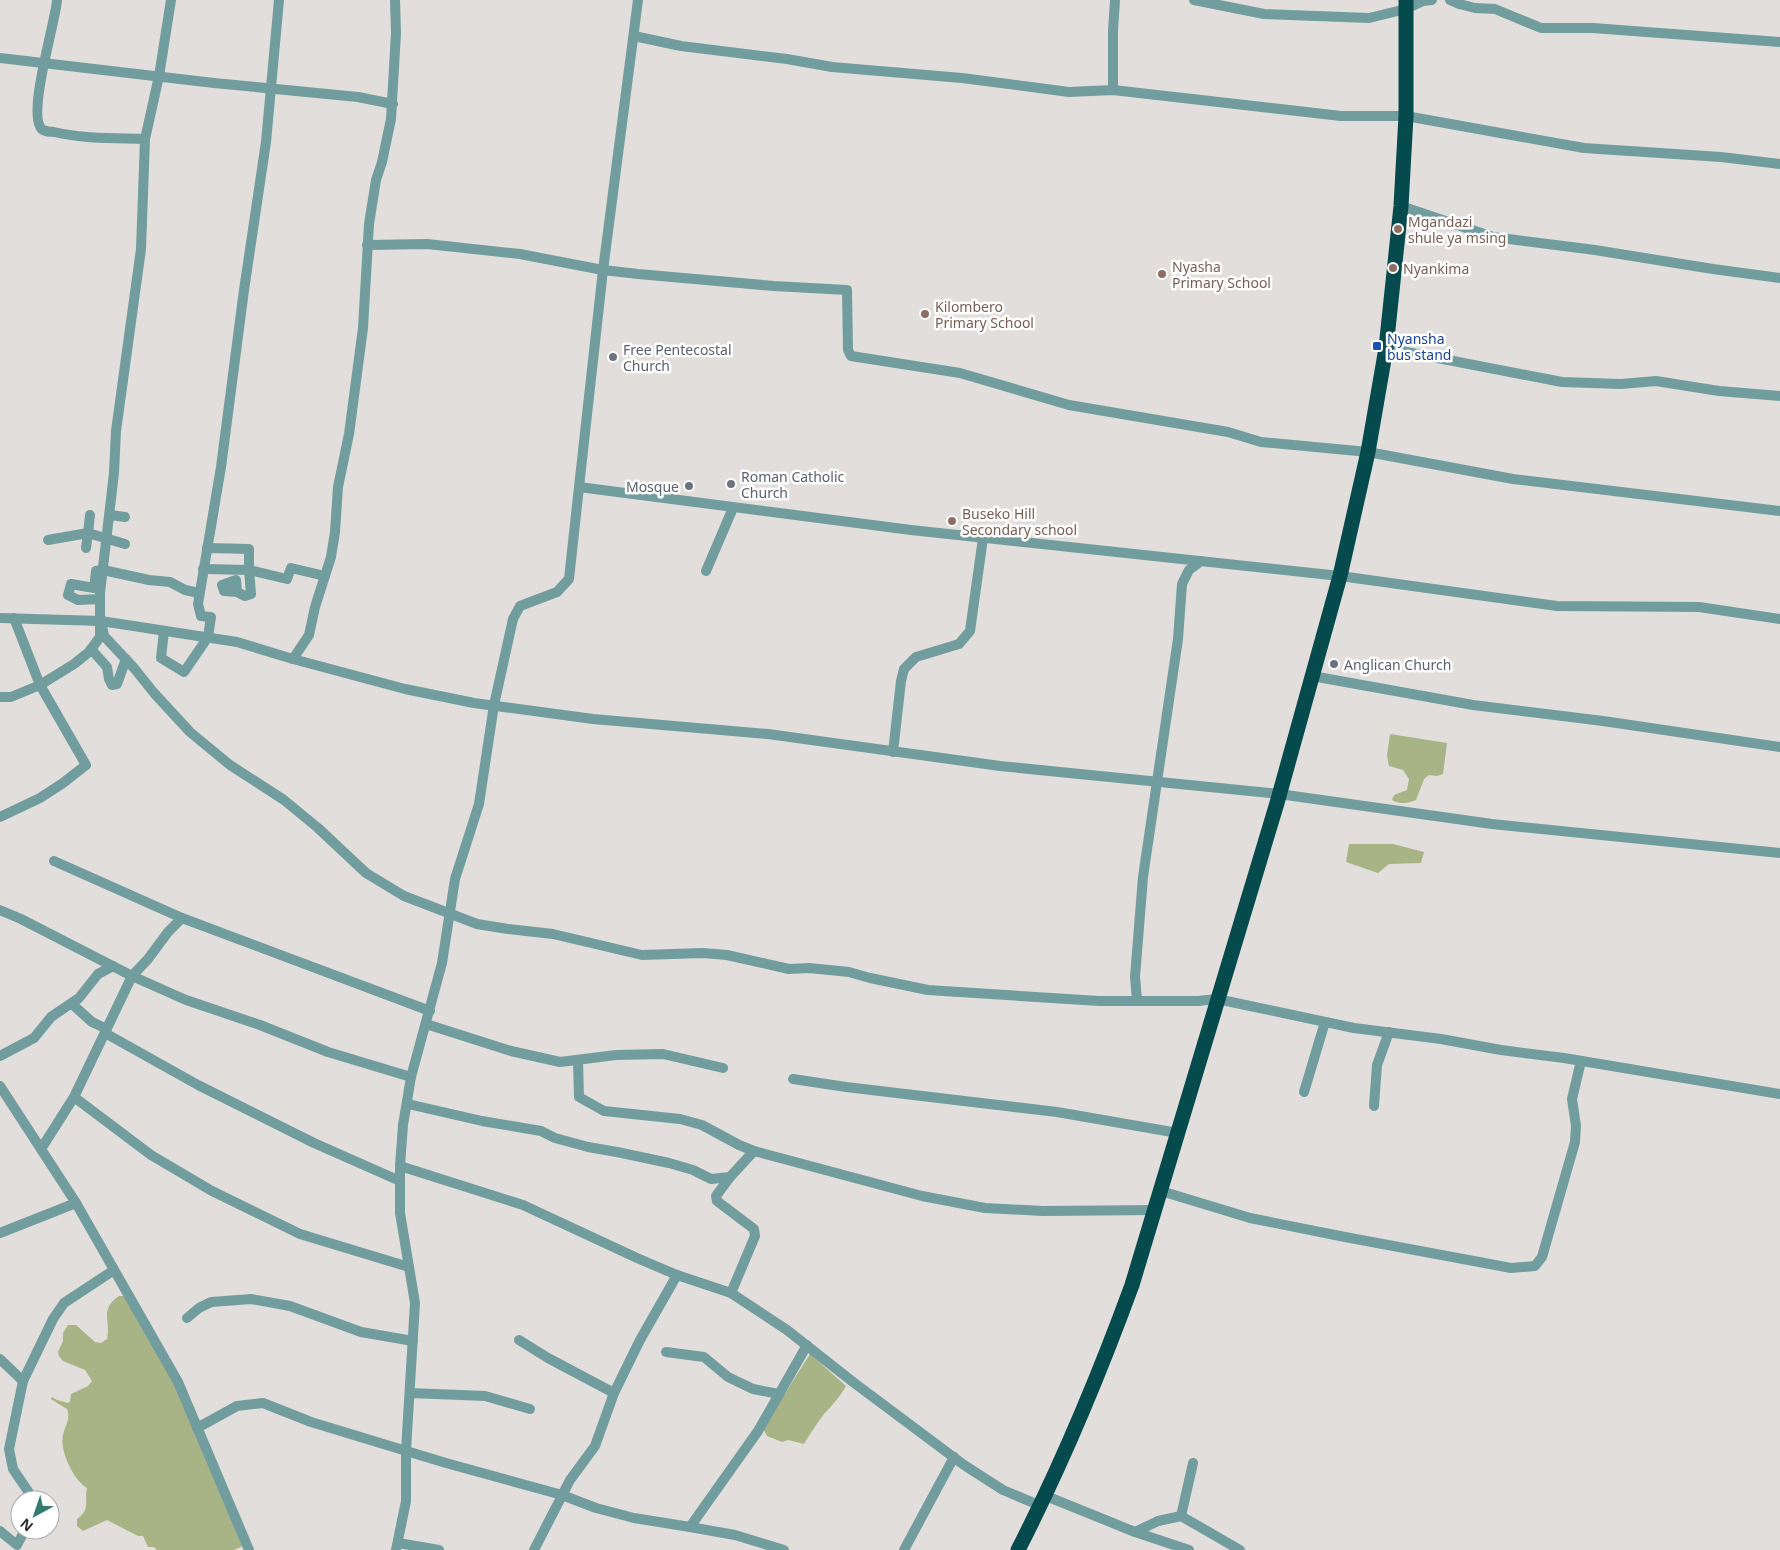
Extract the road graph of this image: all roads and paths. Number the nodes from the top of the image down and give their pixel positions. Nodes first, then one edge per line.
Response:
1 (57, 0) edge
2 (171, 0) edge
3 (279, 0) edge
4 (394, 0) edge
5 (638, 0) edge
6 (1115, 0) edge
7 (1194, 0) edge
8 (1432, 0) edge
9 (1450, 0) edge
10 (1406, 5) edge
11 (634, 36) junction
12 (1780, 42) edge
13 (0, 58) edge
14 (44, 63) junction
15 (159, 76) junction
16 (271, 89) junction
17 (1113, 90) junction
18 (393, 104) junction
19 (1406, 116) junction
20 (145, 139) junction
21 (1780, 164) edge
22 (1400, 206) junction
23 (367, 245) junction
24 (603, 270) junction
25 (1780, 278) edge
26 (1386, 348) junction
27 (1780, 396) edge
28 (1368, 452) junction
29 (579, 487) junction
30 (733, 508) junction
31 (1780, 511) edge
32 (90, 515) dead end
33 (110, 515) junction
34 (125, 517) dead end
35 (88, 533) junction
36 (983, 538) junction
37 (48, 540) dead end
38 (107, 540) junction
39 (125, 544) dead end
40 (86, 548) dead end
41 (207, 548) junction
42 (1201, 561) junction
43 (203, 569) junction
44 (103, 570) junction
45 (249, 570) junction
46 (706, 571) dead end
47 (325, 576) junction
48 (1340, 576) junction
49 (237, 592) dead end
50 (200, 593) junction
51 (100, 599) junction
52 (0, 618) edge
53 (14, 618) junction
54 (1780, 619) edge
55 (101, 621) junction
56 (164, 631) junction
57 (208, 637) junction
58 (91, 649) junction
59 (126, 659) junction
60 (293, 659) junction
61 (1312, 676) junction
62 (40, 685) junction
63 (0, 697) edge
64 (494, 705) junction
65 (1780, 747) edge
66 (893, 752) junction
67 (1158, 782) junction
68 (1279, 794) junction
69 (0, 817) edge
70 (1780, 853) edge
71 (54, 861) dead end
72 (0, 910) edge
73 (449, 914) junction
74 (182, 918) junction
75 (113, 966) junction
76 (132, 976) junction
77 (1217, 999) junction
78 (1137, 1000) junction
79 (72, 1004) junction
80 (430, 1011) junction
81 (1325, 1022) junction
82 (426, 1024) junction
83 (106, 1031) junction
84 (1390, 1032) junction
85 (0, 1056) edge
86 (578, 1060) junction
87 (1581, 1061) junction
88 (723, 1068) dead end
89 (411, 1077) junction
90 (793, 1079) dead end
91 (0, 1086) edge
92 (1304, 1092) dead end
93 (1780, 1094) edge
94 (74, 1097) junction
95 (408, 1104) junction
96 (1374, 1106) dead end
97 (1178, 1133) junction
98 (41, 1149) junction
99 (754, 1151) junction
100 (400, 1166) junction
101 (730, 1177) junction
102 (400, 1181) junction
103 (1161, 1191) junction
104 (76, 1203) junction
105 (1156, 1210) junction
106 (0, 1233) edge
107 (409, 1268) junction
108 (114, 1270) junction
109 (677, 1275) junction
110 (731, 1293) junction
111 (187, 1318) dead end
112 (519, 1340) dead end
113 (413, 1341) junction
114 (807, 1345) junction
115 (666, 1352) dead end
116 (0, 1359) edge
117 (24, 1381) junction
118 (410, 1393) junction
119 (614, 1393) junction
120 (779, 1394) junction
121 (530, 1409) dead end
122 (197, 1428) junction
123 (4, 1447) edge
124 (406, 1450) junction
125 (954, 1457) junction
126 (1193, 1463) dead end
127 (27, 1490) edge
128 (562, 1495) junction
129 (1043, 1501) junction
130 (1181, 1516) junction
131 (690, 1527) junction
132 (0, 1531) edge
133 (1135, 1532) junction
134 (397, 1546) edge
135 (19, 1548) edge
136 (1174, 1548) edge
137 (250, 1550) edge
138 (439, 1550) edge
139 (534, 1550) edge
140 (784, 1550) edge
141 (904, 1550) edge
142 (1018, 1550) edge
143 (1189, 1550) edge
144 (1240, 1550) edge

1 - 14 street
2 - 15 street
3 - 16 street
4 - 18 street
5 - 11 street
6 - 17 street
7 - 10 street
8 - 10 street
9 - 12 street
10 - 19 highway
11 - 17 street
11 - 24 street
13 - 14 street
14 - 15 street
14 - 20 street
15 - 16 street
15 - 20 street
16 - 18 street
16 - 41 street
17 - 19 street
18 - 23 street
19 - 21 street
19 - 22 highway
20 - 33 street
22 - 25 street
22 - 26 highway
23 - 24 street
23 - 47 street
24 - 28 street
24 - 29 street
26 - 27 street
26 - 28 highway
28 - 31 street
28 - 48 highway
29 - 30 street
29 - 64 street
30 - 36 street
30 - 46 street
32 - 35 street
33 - 34 street
33 - 38 street
35 - 37 street
35 - 38 street
35 - 40 street
36 - 42 street
36 - 66 street
38 - 39 street
38 - 44 street
41 - 43 street
41 - 45 street
42 - 48 street
42 - 67 street
43 - 45 street
43 - 50 street
44 - 50 street
44 - 51 street
44 - 51 street
45 - 47 street
45 - 49 street
47 - 60 street
48 - 54 street
48 - 61 highway
50 - 57 street
51 - 55 street
52 - 53 street
53 - 55 street
53 - 62 street
55 - 56 street
55 - 58 street
55 - 59 street
56 - 57 street
56 - 57 street
57 - 60 street
58 - 59 street
58 - 62 street
59 - 73 street
60 - 64 street
61 - 65 street
61 - 68 highway
62 - 63 street
62 - 69 street
64 - 66 street
64 - 73 street
66 - 67 street
67 - 68 street
67 - 78 street
68 - 70 street
68 - 77 highway
71 - 74 street
72 - 75 street
73 - 78 street
73 - 80 street
74 - 76 street
74 - 80 street
75 - 76 street
75 - 79 street
76 - 83 street
76 - 89 street
77 - 78 street
77 - 81 street
77 - 97 highway
79 - 83 street
79 - 85 street
80 - 82 street
81 - 84 street
81 - 92 street
82 - 86 street
82 - 89 street
83 - 94 street
83 - 102 street
84 - 87 street
84 - 96 street
86 - 88 street
86 - 99 street
87 - 93 street
87 - 103 street
89 - 95 street
90 - 97 street
91 - 98 street
94 - 98 street
94 - 107 street
95 - 100 street
95 - 101 street
97 - 103 highway
98 - 104 street
99 - 101 street
99 - 105 street
100 - 102 street
100 - 109 street
101 - 110 street
102 - 107 street
103 - 105 highway
104 - 106 street
104 - 108 street
105 - 129 highway
107 - 113 street
108 - 117 street
108 - 122 street
109 - 110 street
109 - 119 street
110 - 114 street
111 - 113 street
112 - 119 street
113 - 118 street
114 - 120 street
114 - 125 street
115 - 120 street
116 - 117 street
117 - 123 street
118 - 121 street
118 - 124 street
119 - 128 street
120 - 131 street
122 - 124 street
122 - 137 street
123 - 127 street
124 - 128 street
124 - 134 street
125 - 129 street
125 - 141 street
126 - 130 street
128 - 131 street
128 - 139 street
129 - 133 street
129 - 142 highway
130 - 133 street
130 - 144 street
131 - 140 street
132 - 135 street
133 - 136 street
134 - 138 street
136 - 143 street

